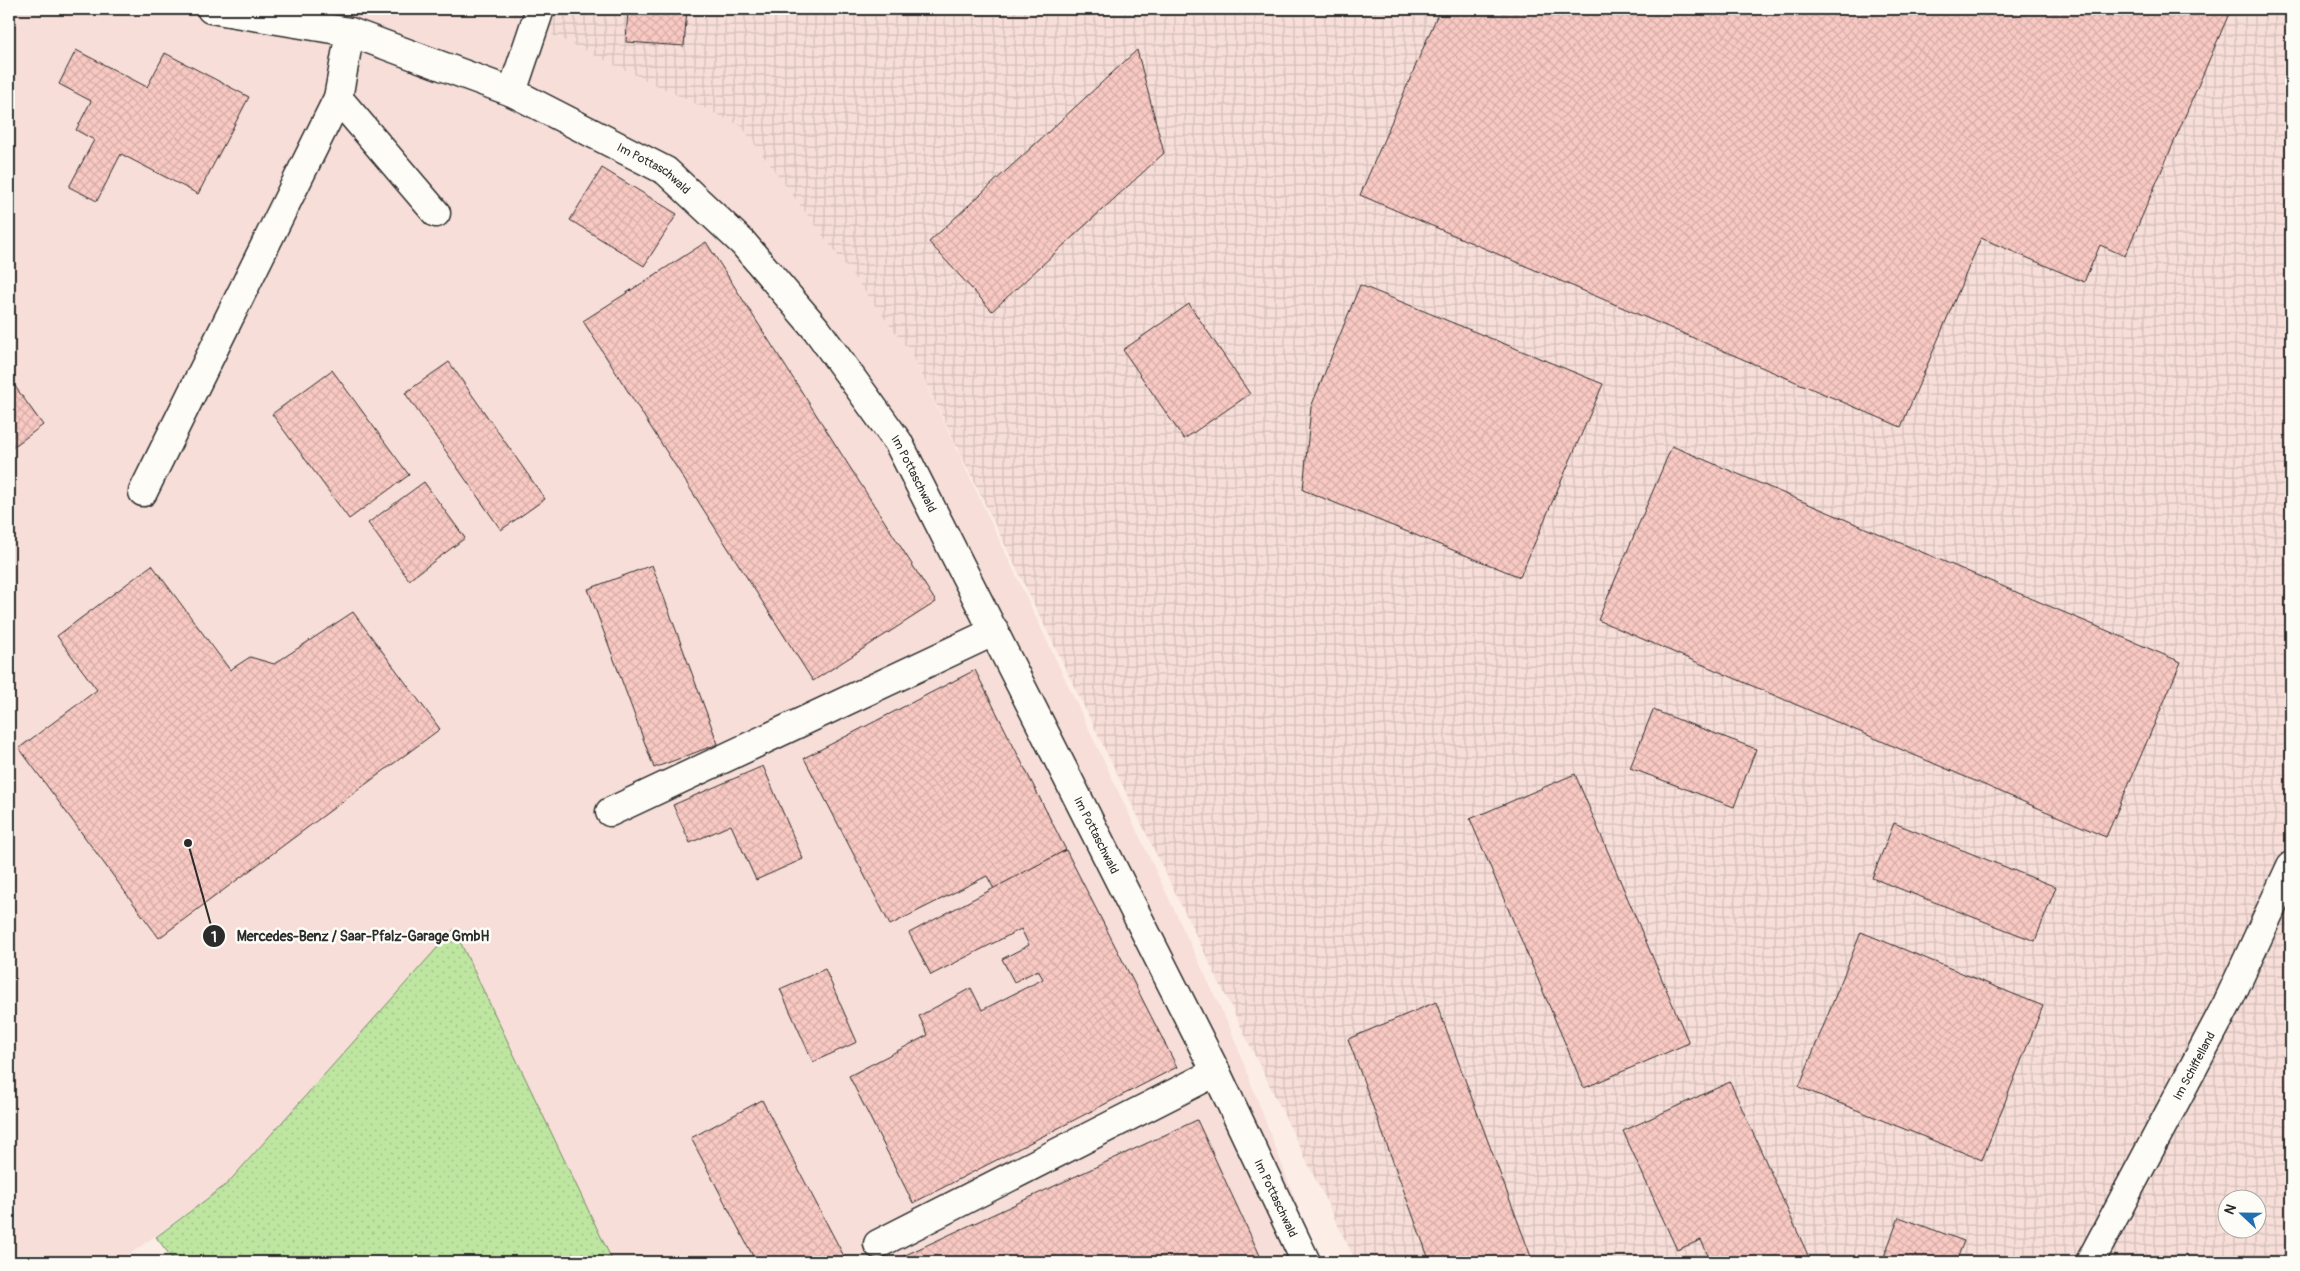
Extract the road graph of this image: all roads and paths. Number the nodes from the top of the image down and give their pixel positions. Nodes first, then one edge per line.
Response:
1 (211, 9) edge
2 (540, 9) edge
3 (350, 32) junction
4 (512, 92) junction
5 (338, 98) junction
6 (436, 213) dead end
7 (143, 492) dead end
8 (995, 631) junction
9 (610, 812) dead end
10 (2291, 866) edge
11 (1216, 1072) junction
12 (878, 1244) dead end
13 (1306, 1262) edge
14 (2090, 1262) edge

1 - 3 street, Im Pottaschwald
2 - 4 street
3 - 4 street, Im Pottaschwald
3 - 5 street
4 - 8 street, Im Pottaschwald
5 - 6 street
5 - 7 street
8 - 9 street
8 - 11 street, Im Pottaschwald
10 - 14 street, Im Schiffelland
11 - 12 street
11 - 13 street, Im Pottaschwald

